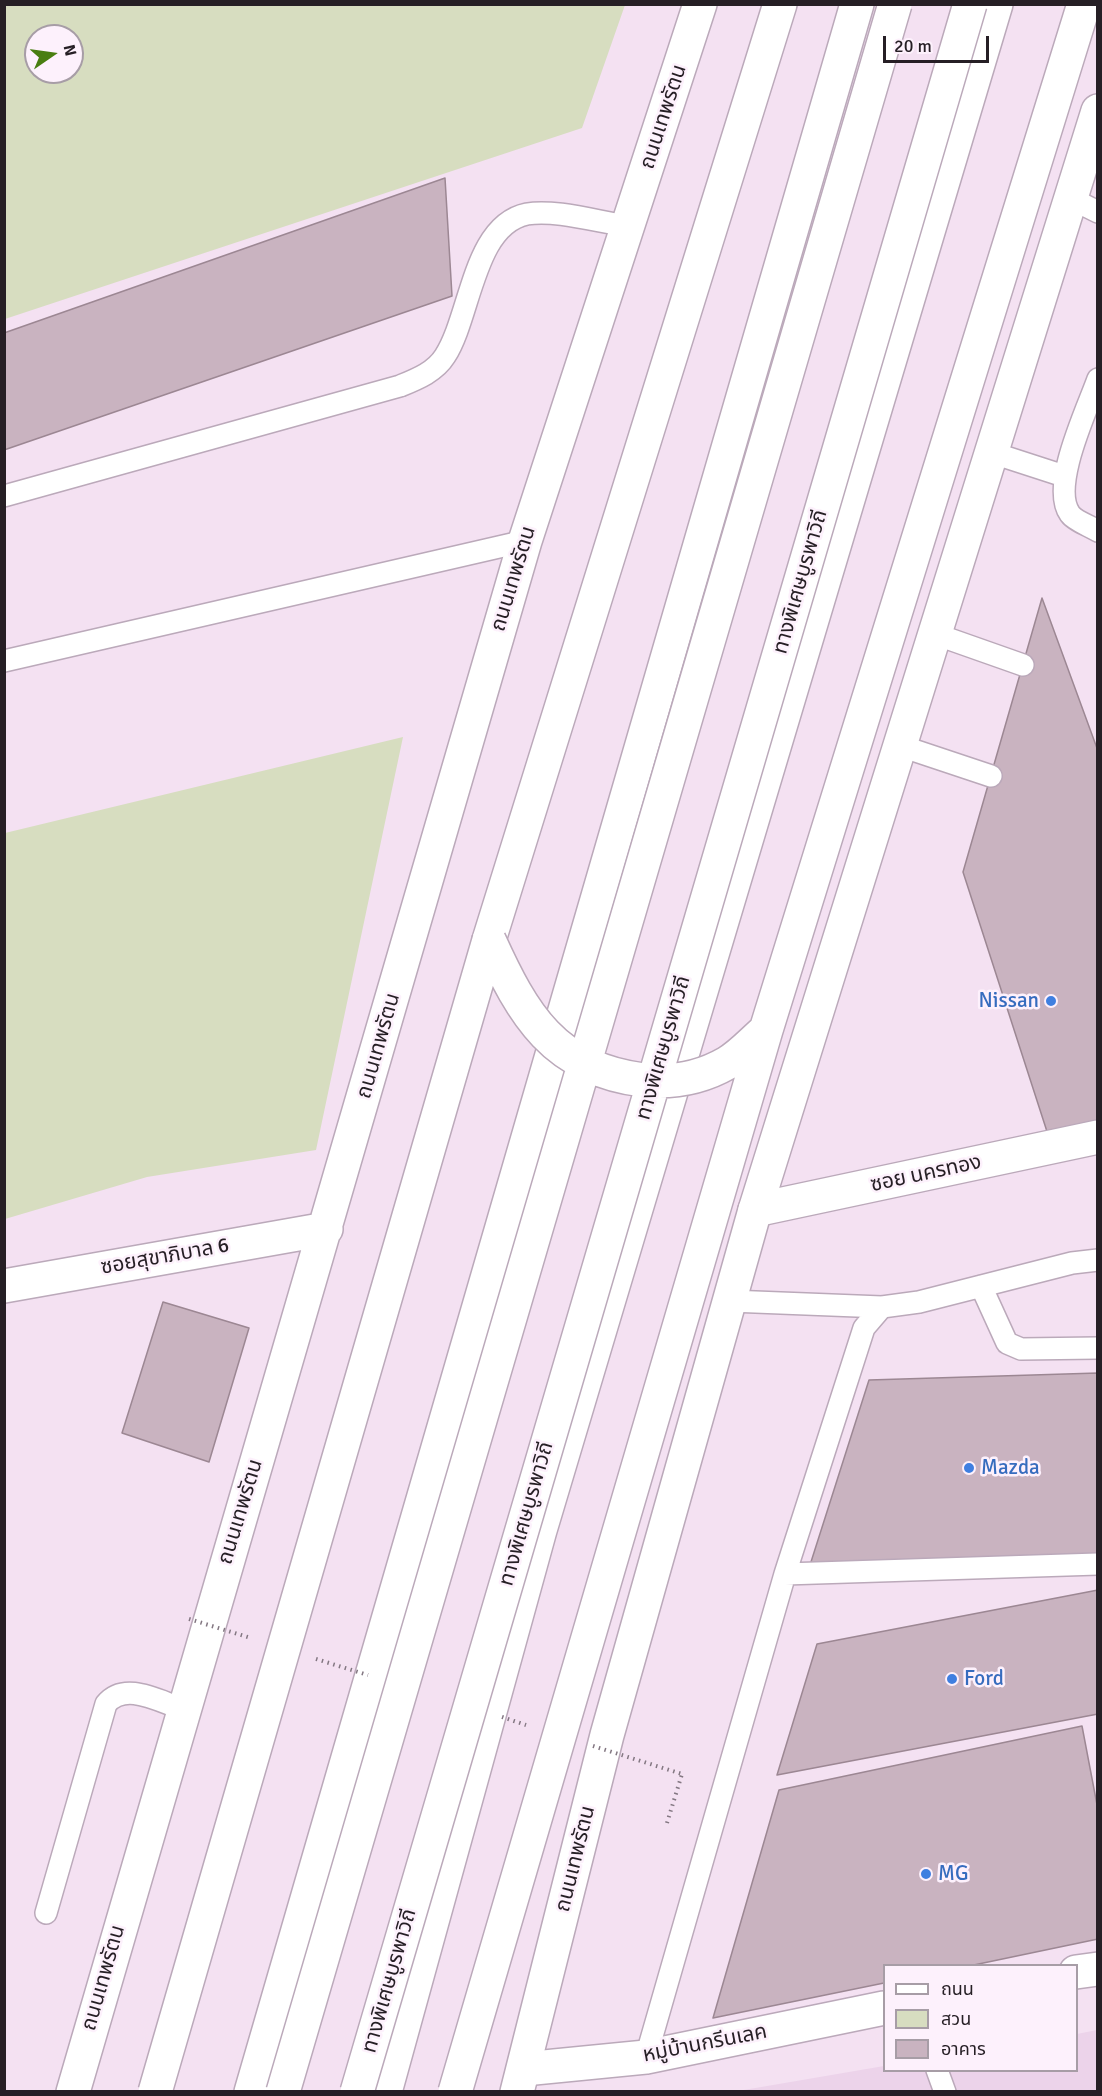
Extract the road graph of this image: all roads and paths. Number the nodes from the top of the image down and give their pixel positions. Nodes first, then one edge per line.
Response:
1 (700, 4) edge
2 (780, 4) edge
3 (857, 4) edge
4 (895, 4) edge
5 (970, 4) edge
6 (996, 4) edge
7 (1084, 4) edge
8 (1098, 111) edge
9 (1084, 205) edge
10 (628, 226) junction
11 (1098, 379) edge
12 (990, 452) junction
13 (1064, 476) junction
14 (4, 496) edge
15 (1098, 531) edge
16 (525, 541) junction
17 (935, 634) junction
18 (4, 662) edge
19 (1023, 665) dead end
20 (901, 746) junction
21 (991, 776) dead end
22 (489, 939) junction
23 (766, 1030) junction
24 (1098, 1137) edge
25 (755, 1210) junction
26 (326, 1229) junction
27 (1098, 1260) edge
28 (4, 1286) edge
29 (981, 1286) junction
30 (730, 1301) junction
31 (882, 1307) junction
32 (1098, 1348) edge
33 (1098, 1564) edge
34 (785, 1574) junction
35 (183, 1709) junction
36 (682, 1774) dead end
37 (667, 1823) dead end
38 (46, 1913) dead end
39 (1098, 1969) edge
40 (1078, 1972) edge
41 (883, 2008) edge
42 (646, 2057) junction
43 (938, 2072) edge
44 (520, 2080) edge
45 (72, 2091) edge
46 (155, 2091) edge
47 (251, 2091) edge
48 (284, 2091) edge
49 (357, 2091) edge
50 (385, 2091) edge
51 (455, 2091) edge
52 (945, 2091) edge

1 - 10 main road, ถนนเทพรัตน
2 - 22 main road
3 - 47 main road
4 - 48 main road, bridge
5 - 49 main road, ทางพิเศษบูรพาวิถี, bridge
6 - 50 main road
7 - 23 main road, bridge
8 - 9 main road, ถนนเทพรัตน
9 - 12 main road, ถนนเทพรัตน
10 - 14 lane
10 - 16 main road, ถนนเทพรัตน
11 - 13 lane
12 - 13 lane
12 - 17 main road, ถนนเทพรัตน
13 - 15 lane
16 - 18 lane
16 - 26 main road, ถนนเทพรัตน
17 - 19 lane
17 - 20 main road, ถนนเทพรัตน
20 - 21 lane
20 - 25 main road, ถนนเทพรัตน
22 - 23 main road, bridge
22 - 46 main road, bridge
23 - 51 main road, bridge
24 - 25 main road, ซอย นครทอง
25 - 30 main road, ถนนเทพรัตน
26 - 28 main road, ซอยสุขาภิบาล 6
26 - 35 main road, ถนนเทพรัตน
27 - 29 lane
29 - 31 lane
29 - 32 lane
30 - 31 lane
30 - 44 main road, ถนนเทพรัตน
31 - 34 lane
33 - 34 lane
34 - 42 lane
35 - 38 lane
35 - 45 main road, ถนนเทพรัตน
36 - 37 path
39 - 40 main road
41 - 42 main road, หมู่บ้านกรีนเลค
42 - 44 main road, หมู่บ้านกรีนเลค
43 - 52 lane

